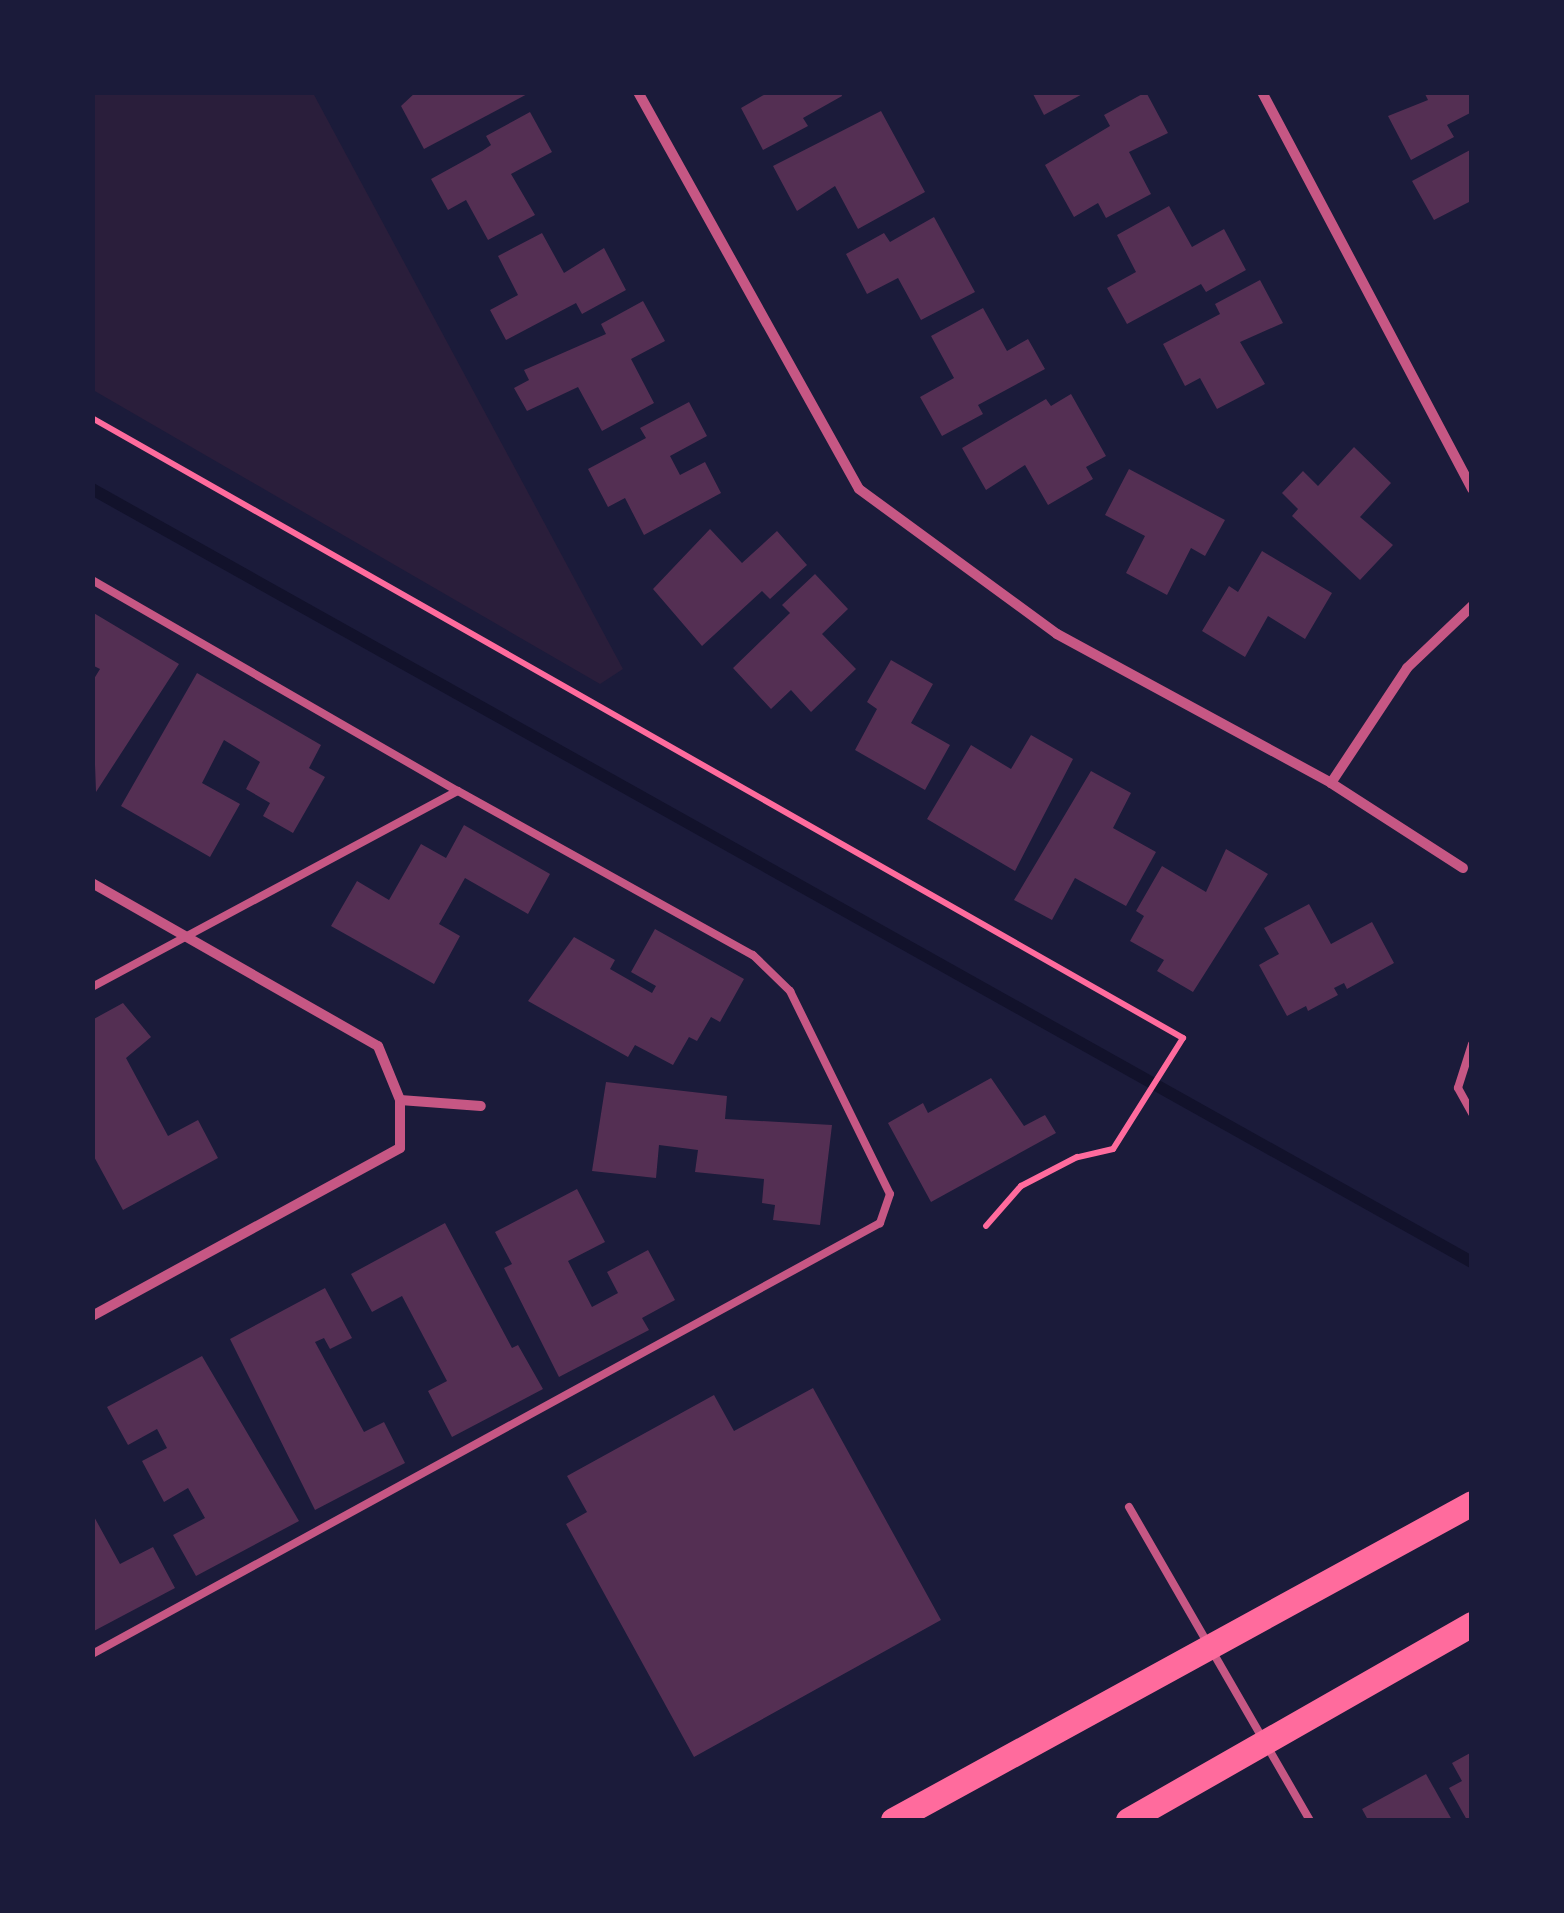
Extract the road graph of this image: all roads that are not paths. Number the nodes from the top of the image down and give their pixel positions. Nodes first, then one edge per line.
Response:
1 (638, 92) edge
2 (1262, 92) edge
3 (1472, 489) edge
4 (92, 580) edge
5 (1472, 606) edge
6 (1331, 784) junction
7 (458, 791) junction
8 (1463, 868) dead end
9 (92, 884) edge
10 (186, 936) junction
11 (92, 987) edge
12 (1472, 1044) edge
13 (400, 1100) junction
14 (482, 1106) dead end
15 (1472, 1113) edge
16 (92, 1316) edge
17 (1472, 1503) edge
18 (1129, 1506) dead end
19 (1472, 1624) edge
20 (1206, 1645) junction
21 (92, 1654) edge
22 (1261, 1741) junction
23 (893, 1820) edge
24 (1128, 1820) edge
25 (1310, 1820) edge

1 - 6 street
2 - 3 street
4 - 7 lane
5 - 6 street
6 - 8 street
7 - 10 lane
7 - 21 lane
9 - 10 street
10 - 11 lane
10 - 13 street
12 - 15 lane
13 - 14 street
13 - 16 street
17 - 20 main road
18 - 20 lane
19 - 22 main road
20 - 22 lane
20 - 23 main road
22 - 24 main road
22 - 25 lane

